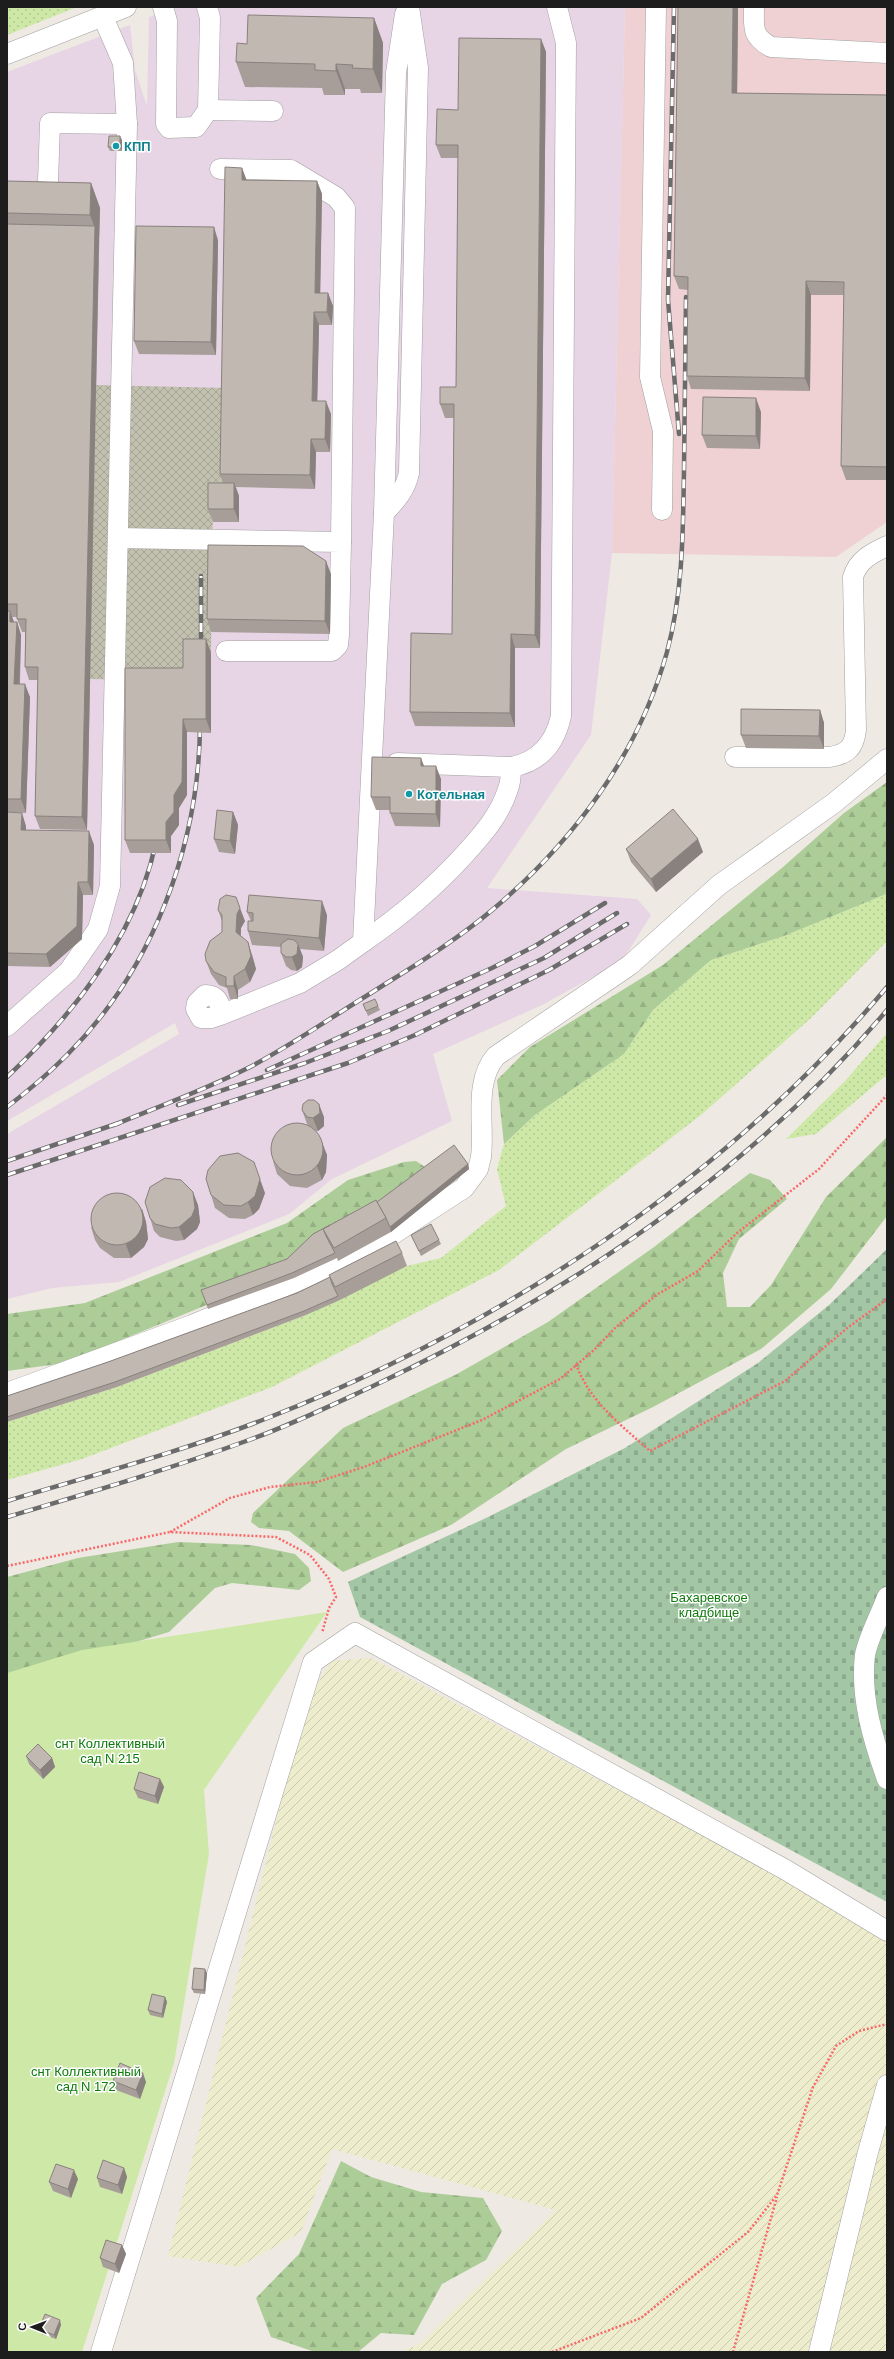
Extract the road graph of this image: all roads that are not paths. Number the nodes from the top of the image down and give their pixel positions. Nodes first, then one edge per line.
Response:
1 (126, 7) edge
2 (163, 7) edge
3 (207, 7) edge
4 (408, 7) edge
5 (556, 7) edge
6 (656, 7) edge
7 (754, 7) edge
8 (103, 17) junction
9 (887, 53) edge
10 (7, 54) edge
11 (208, 110) junction
12 (273, 111) dead end
13 (127, 124) junction
14 (220, 169) dead end
15 (48, 182) edge
16 (662, 510) dead end
17 (118, 538) junction
18 (341, 542) junction
19 (887, 546) edge
20 (226, 651) dead end
21 (735, 757) dead end
22 (887, 759) edge
23 (371, 762) junction
24 (511, 767) junction
25 (363, 942) junction
26 (224, 1014) dead end
27 (7, 1026) edge
28 (7, 1393) edge
29 (887, 1598) edge
30 (887, 1779) edge
31 (887, 1931) edge
32 (887, 2085) edge
33 (101, 2352) edge
34 (819, 2352) edge

1 - 8 street
2 - 11 street
3 - 11 street
4 - 23 street
5 - 24 street
6 - 16 street
7 - 9 street
8 - 10 street
8 - 13 street
11 - 12 street
13 - 15 street
13 - 17 street
14 - 18 street
17 - 18 street
17 - 27 street
18 - 20 street
19 - 21 street
22 - 28 street
23 - 24 street
23 - 25 street
24 - 25 street
25 - 26 street
29 - 30 street
31 - 33 street
32 - 34 street

